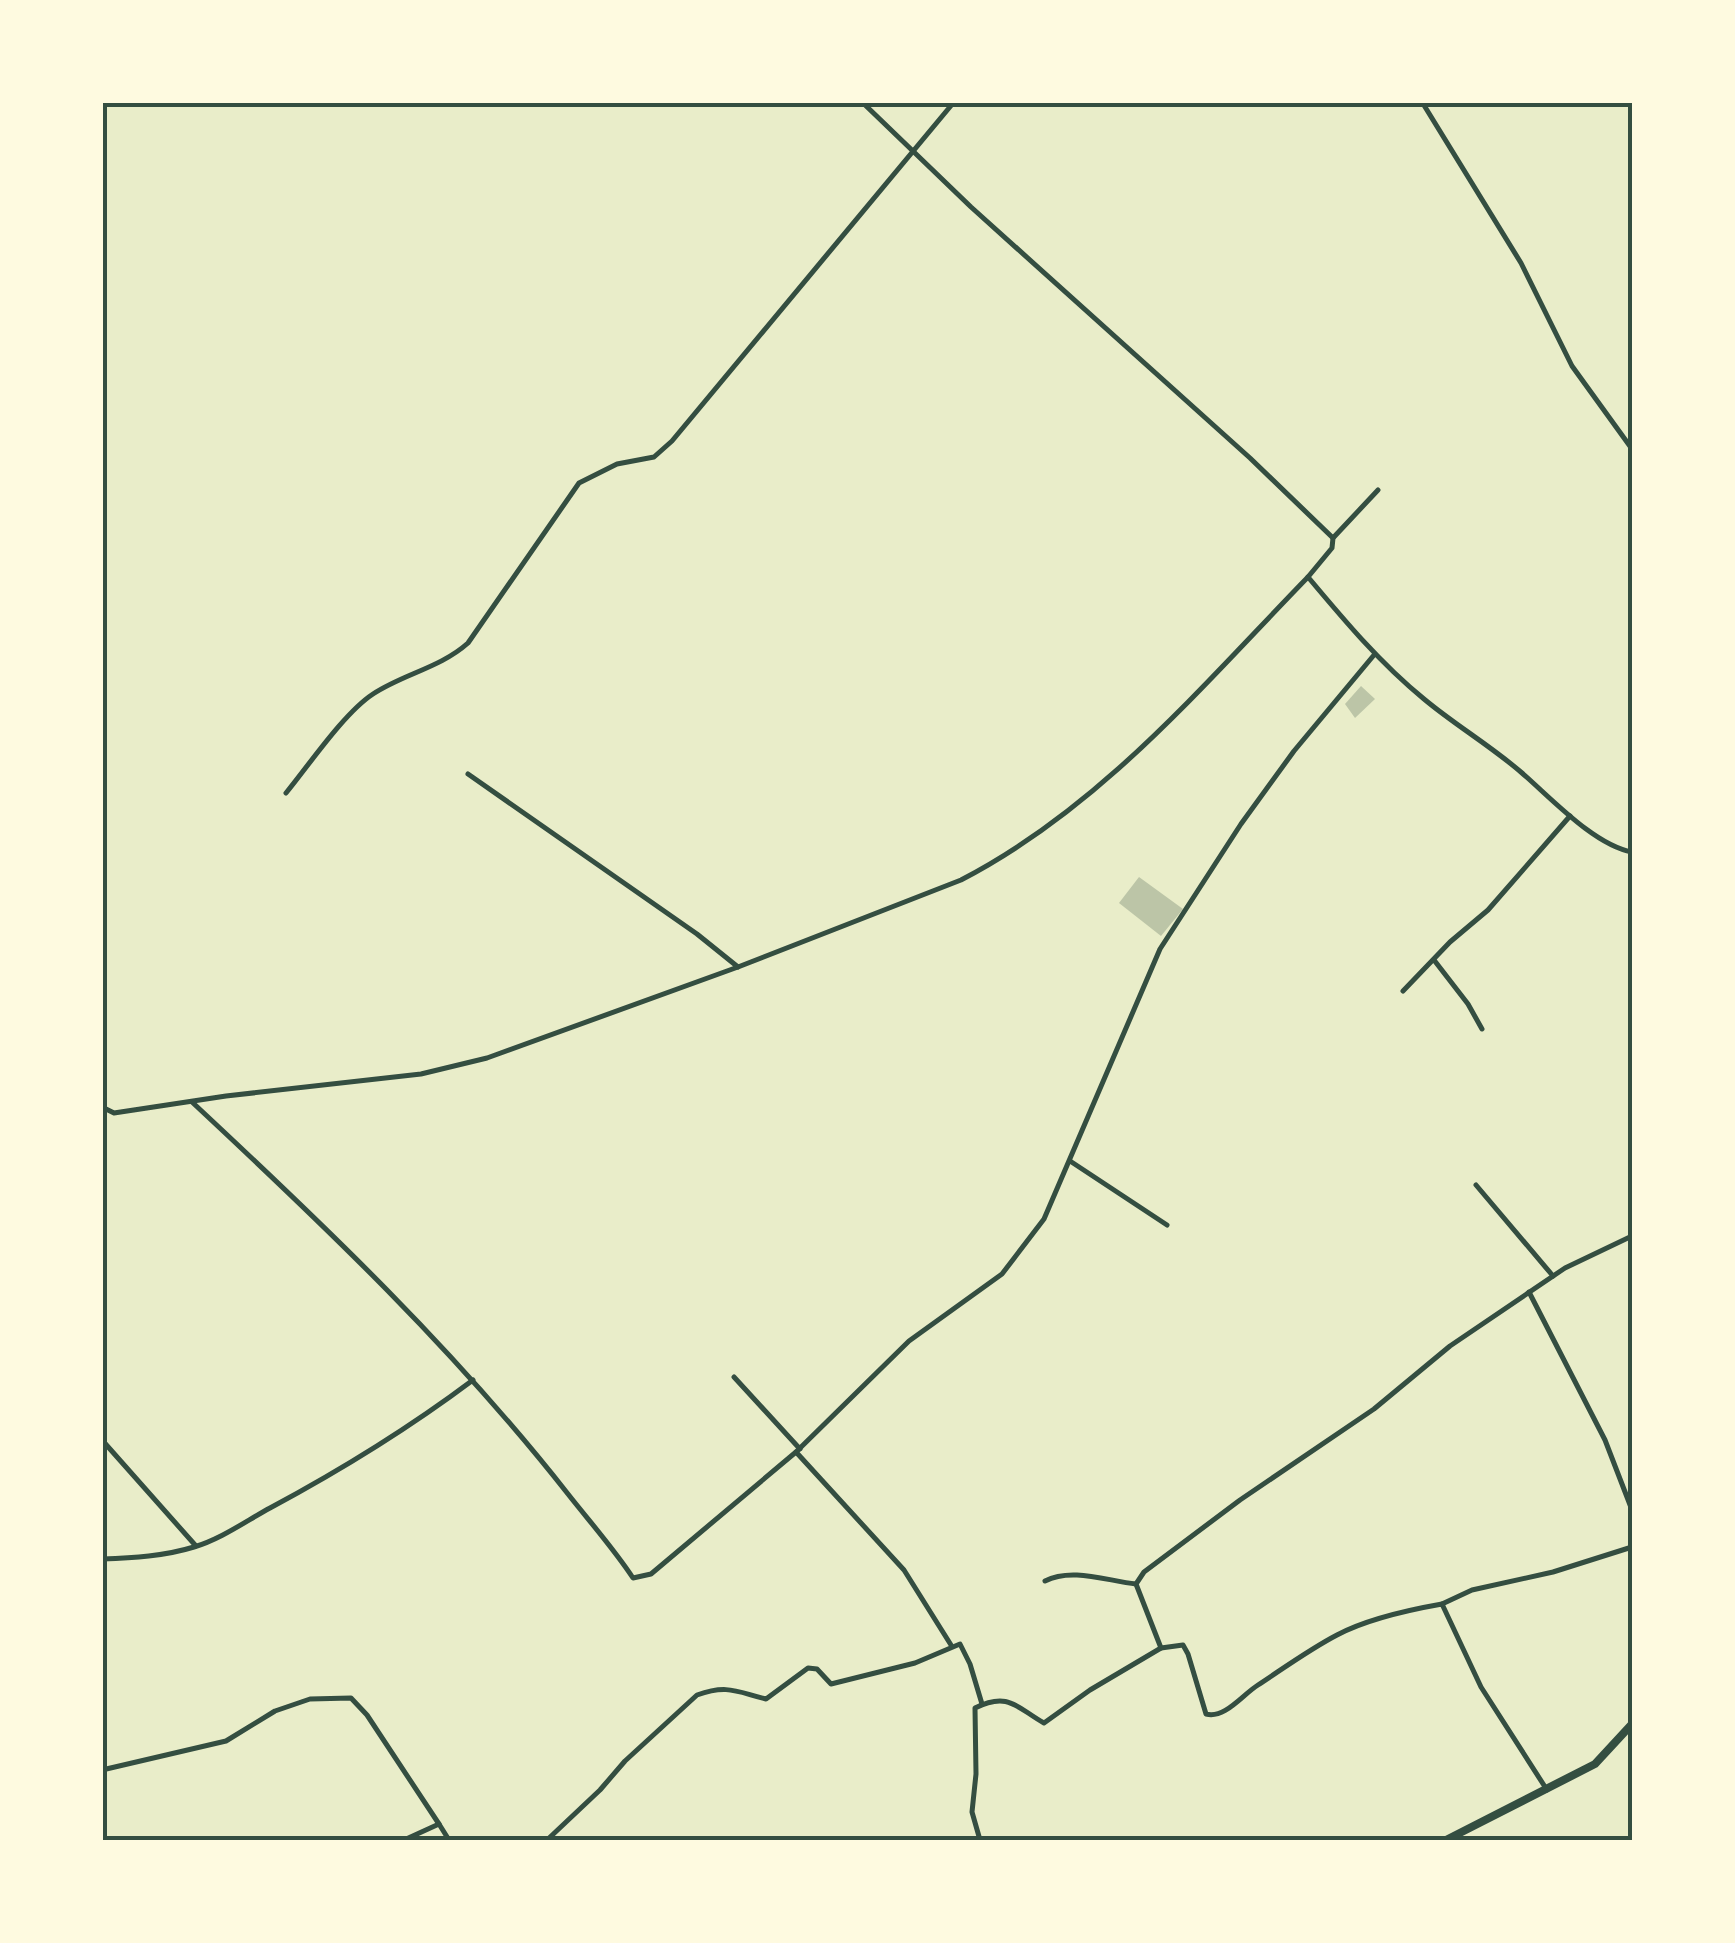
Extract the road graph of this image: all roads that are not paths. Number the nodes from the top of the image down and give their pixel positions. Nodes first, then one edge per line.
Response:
1 (862, 102) edge
2 (954, 102) edge
3 (1422, 102) edge
4 (913, 153) junction
5 (1632, 449) edge
6 (1378, 490) dead end
7 (1333, 538) junction
8 (1308, 578) junction
9 (1374, 655) junction
10 (468, 774) dead end
11 (286, 793) dead end
12 (1570, 816) junction
13 (1632, 852) edge
14 (1434, 960) junction
15 (738, 966) junction
16 (1403, 990) dead end
17 (1482, 1029) dead end
18 (192, 1101) junction
19 (102, 1108) edge
20 (1070, 1160) junction
21 (1476, 1184) dead end
22 (1167, 1225) dead end
23 (1632, 1236) edge
24 (1553, 1276) junction
25 (1529, 1292) junction
26 (734, 1378) dead end
27 (473, 1380) junction
28 (102, 1440) edge
29 (798, 1451) junction
30 (1632, 1510) edge
31 (196, 1546) junction
32 (1632, 1547) edge
33 (102, 1559) edge
34 (1045, 1582) dead end
35 (1136, 1584) junction
36 (1442, 1604) junction
37 (951, 1645) junction
38 (1162, 1648) junction
39 (982, 1704) junction
40 (1632, 1725) edge
41 (102, 1770) edge
42 (1548, 1790) junction
43 (439, 1824) junction
44 (404, 1840) edge
45 (449, 1840) edge
46 (547, 1840) edge
47 (970, 1840) edge
48 (980, 1840) edge
49 (1446, 1840) edge

1 - 4 street
2 - 4 street
3 - 5 street
4 - 7 street
4 - 11 street
6 - 7 street
7 - 8 street
8 - 9 street
8 - 15 street
9 - 12 street
9 - 20 street
10 - 15 street
12 - 13 street
12 - 14 street
14 - 16 street
14 - 17 street
15 - 18 street
18 - 19 street
18 - 27 street
20 - 22 street
20 - 29 street
21 - 24 street
23 - 24 street
24 - 25 street
25 - 30 street
25 - 35 street
26 - 29 street
27 - 29 street
27 - 31 street
28 - 31 street
29 - 37 street
31 - 33 street
32 - 36 street
34 - 35 street
35 - 38 street
36 - 38 street
36 - 42 street
37 - 39 street
37 - 46 street
38 - 39 street
39 - 48 street
40 - 42 main road
41 - 43 street
42 - 49 main road
43 - 44 street
43 - 45 street
47 - 48 street

